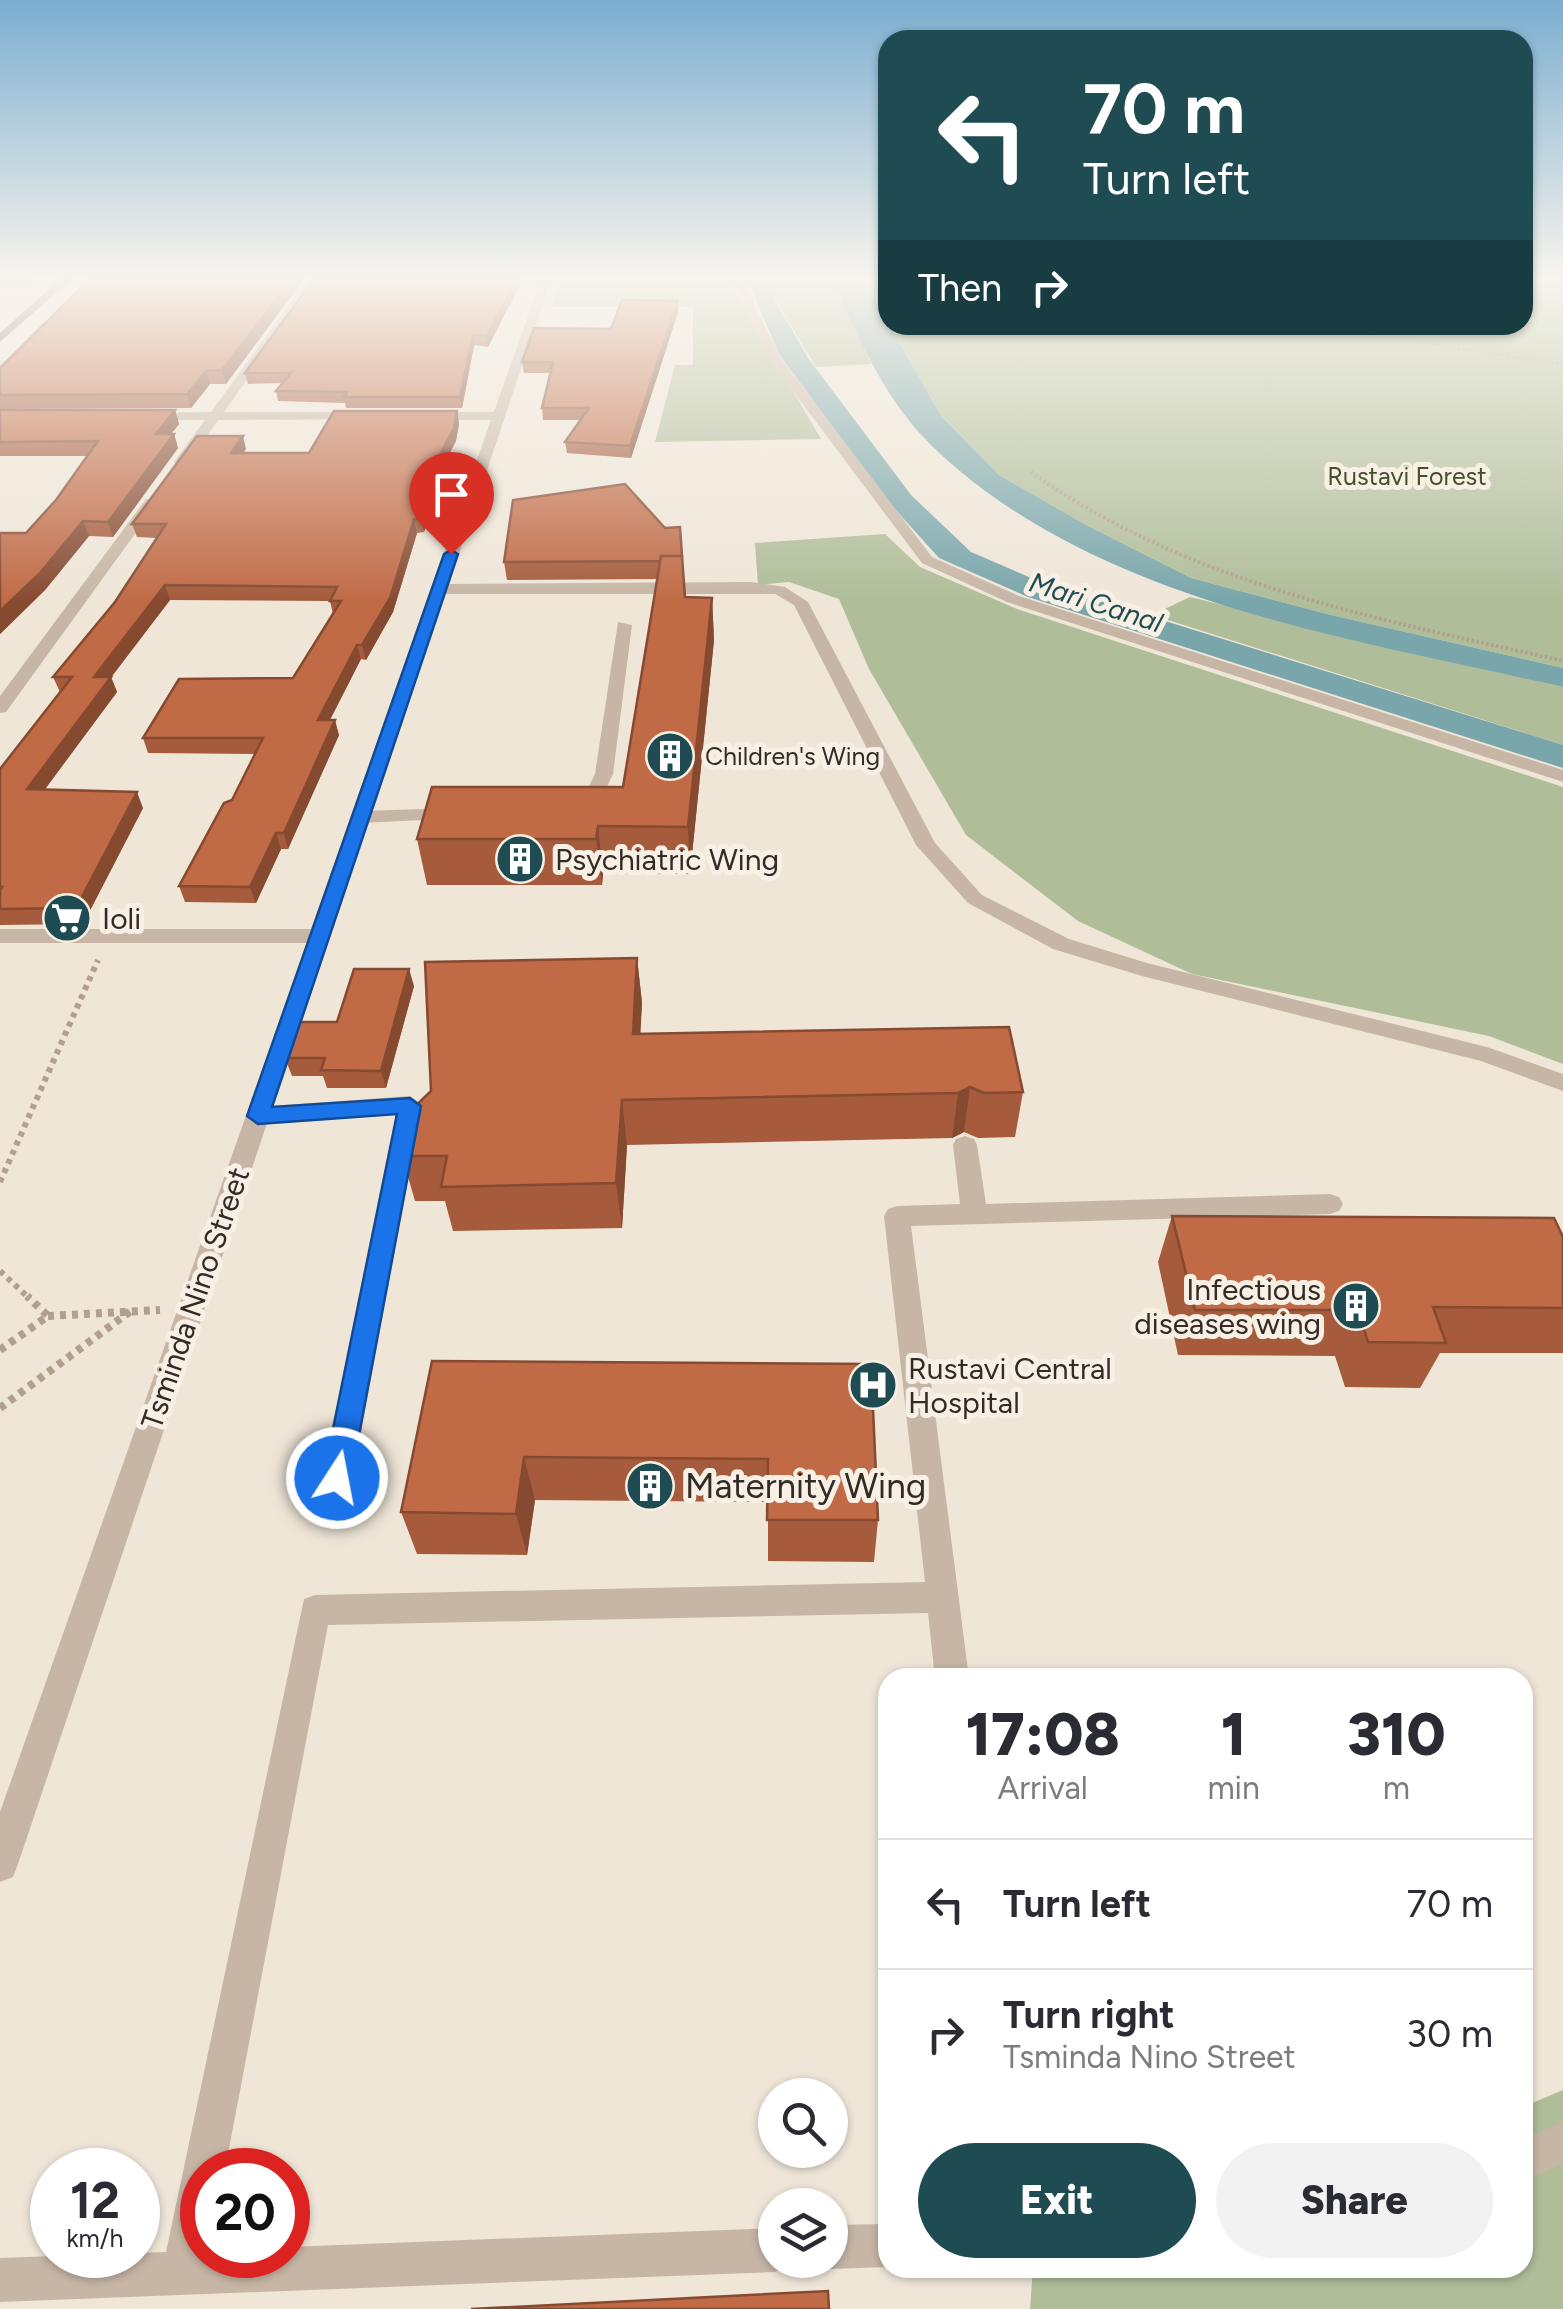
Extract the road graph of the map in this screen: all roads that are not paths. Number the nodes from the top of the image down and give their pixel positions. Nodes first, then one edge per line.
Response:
1 (236, 387) edge
2 (509, 387) edge
3 (796, 387) edge
4 (136, 416) edge
5 (214, 416) junction
6 (385, 416) edge
7 (404, 416) edge
8 (499, 416) junction
9 (169, 478) edge
10 (158, 493) edge
11 (439, 588) junction
12 (624, 625) dead end
13 (0, 708) edge
14 (1563, 776) edge
15 (550, 812) edge
16 (474, 814) edge
17 (361, 816) junction
18 (0, 936) edge
19 (320, 936) junction
20 (1563, 1083) edge
21 (258, 1116) junction
22 (965, 1145) dead end
23 (1330, 1204) dead end
24 (974, 1214) junction
25 (337, 1478) dead end
26 (943, 1597) junction
27 (951, 1668) edge
28 (0, 1864) edge
29 (1563, 2144) edge
30 (208, 2148) edge
31 (1533, 2156) edge
32 (878, 2246) edge
33 (848, 2247) edge
34 (758, 2251) edge
35 (310, 2267) edge
36 (180, 2272) edge
37 (0, 2280) edge

1 - 5 street
2 - 8 street, Tsminda Nino Street
3 - 14 street
4 - 5 street
5 - 6 street
5 - 9 street
7 - 8 street
8 - 11 street, Tsminda Nino Street
10 - 13 street
11 - 17 street, Tsminda Nino Street
11 - 20 street
12 - 15 street
16 - 17 street
17 - 19 street, Tsminda Nino Street
18 - 19 street
19 - 21 street, Tsminda Nino Street
21 - 25 street
21 - 28 street, Tsminda Nino Street
22 - 24 street
23 - 24 street
24 - 26 street
26 - 27 street
26 - 30 street
29 - 31 street
32 - 33 street
34 - 35 street
36 - 37 street

